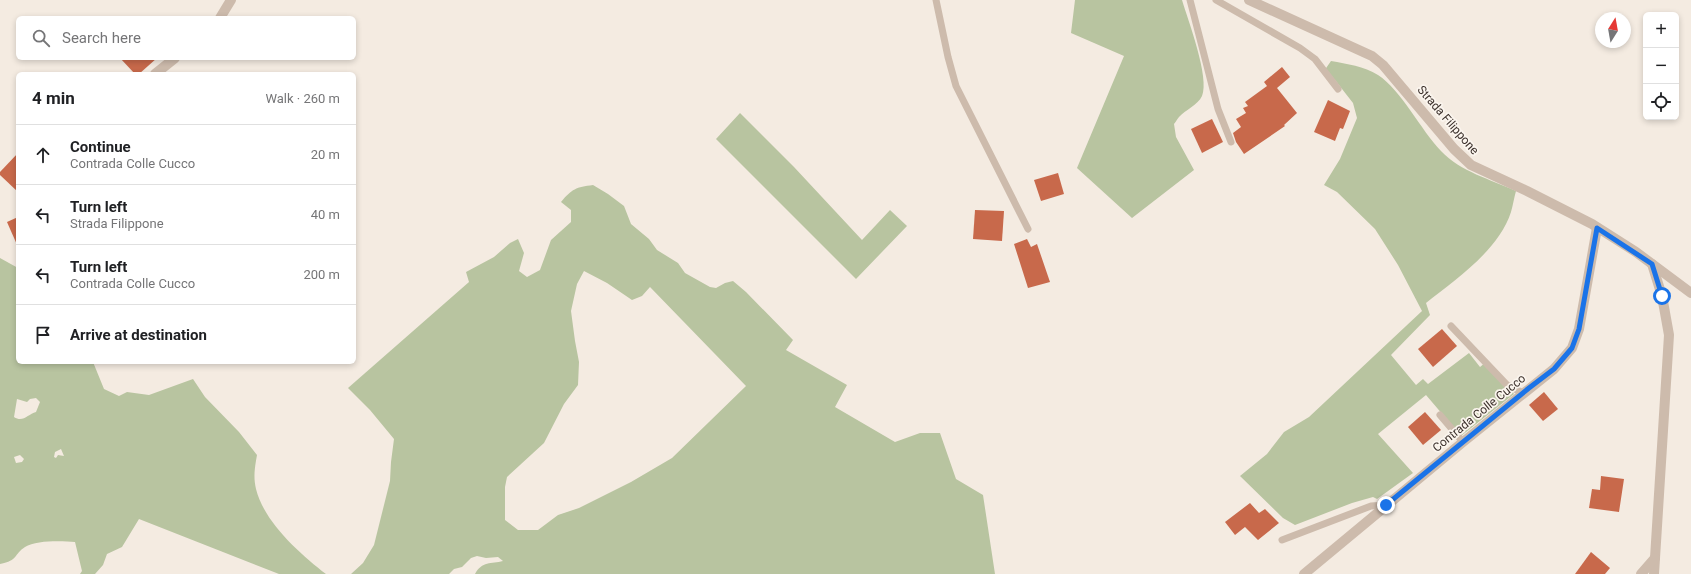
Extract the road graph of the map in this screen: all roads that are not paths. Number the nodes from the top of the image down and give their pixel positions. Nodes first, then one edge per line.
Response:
1 (231, 0) edge
2 (936, 0) edge
3 (1190, 0) edge
4 (1216, 0) edge
5 (1249, 0) edge
6 (221, 16) edge
7 (172, 60) edge
8 (158, 72) edge
9 (1338, 89) dead end
10 (1231, 142) dead end
11 (1028, 228) dead end
12 (1597, 228) junction
13 (1652, 264) junction
14 (1691, 293) edge
15 (1451, 326) dead end
16 (1523, 393) junction
17 (1440, 415) dead end
18 (1463, 442) junction
19 (1386, 505) junction
20 (1282, 540) dead end
21 (1655, 558) junction
22 (1656, 572) edge
23 (1304, 574) edge
24 (1641, 574) edge

1 - 6 street
2 - 11 lane
3 - 10 lane
4 - 9 lane
5 - 12 street, Strada Filippone
7 - 8 street
12 - 13 street, Strada Filippone
12 - 16 street, Contrada Colle Cucco
13 - 14 street, Strada Filippone
13 - 21 street
15 - 16 lane
16 - 18 street, Contrada Colle Cucco
17 - 18 lane
18 - 19 street, Contrada Colle Cucco
19 - 20 lane
19 - 23 street, Contrada Colle Cucco
21 - 22 street
21 - 24 street

